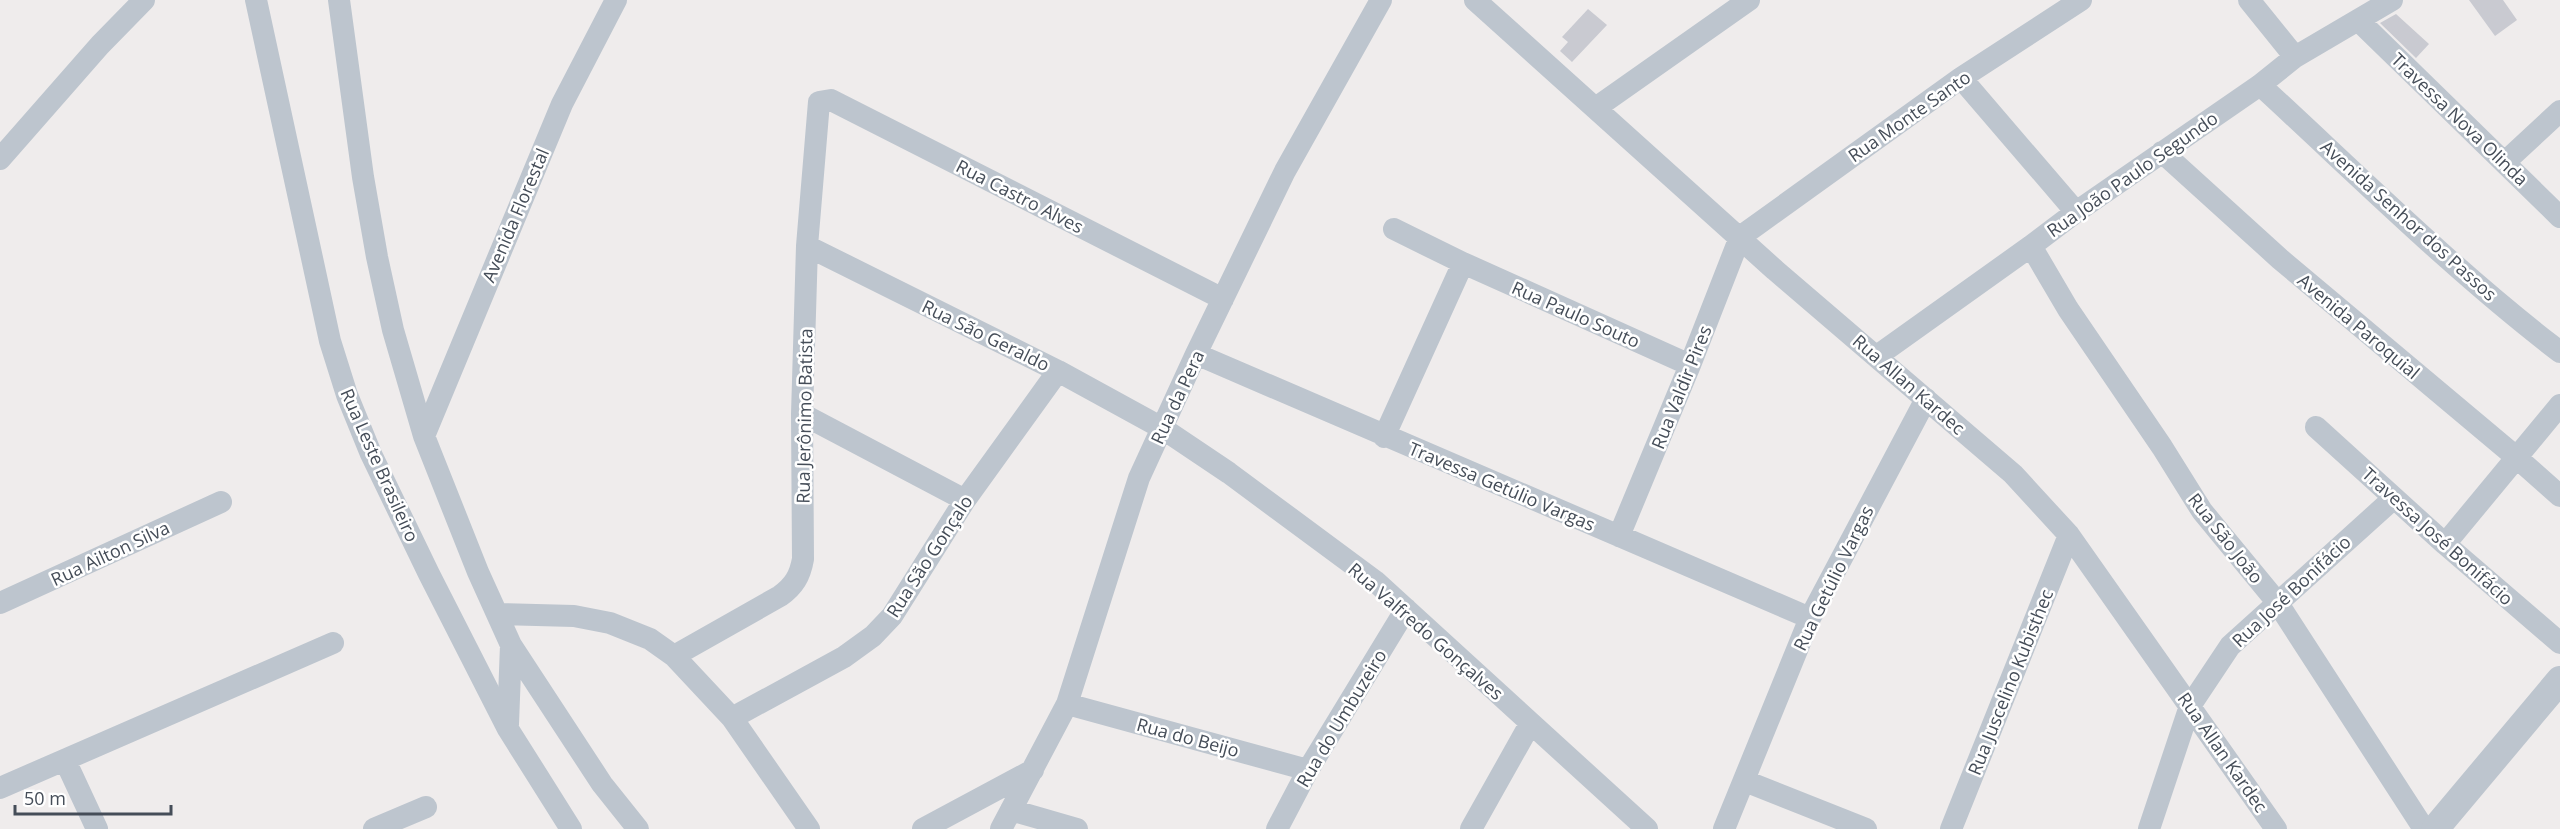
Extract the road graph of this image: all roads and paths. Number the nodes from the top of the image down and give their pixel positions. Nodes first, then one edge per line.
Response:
1 (144, 0) edge
2 (256, 0) edge
3 (339, 0) edge
4 (616, 0) edge
5 (1381, 0) edge
6 (1475, 0) edge
7 (1749, 0) edge
8 (2081, 0) edge
9 (2249, 0) edge
10 (2392, 0) edge
11 (2359, 21) junction
12 (2295, 57) junction
13 (1961, 78) junction
14 (2260, 85) junction
15 (818, 106) joint
16 (1596, 107) junction
17 (2560, 111) edge
18 (2162, 152) junction
19 (0, 159) edge
20 (2505, 162) junction
21 (2076, 212) junction
22 (2560, 217) edge
23 (1394, 229) dead end
24 (1740, 237) junction
25 (807, 246) junction
26 (2031, 246) junction
27 (1462, 263) junction
28 (1222, 299) junction
29 (2560, 352) edge
30 (1196, 354) junction
31 (1877, 356) junction
32 (1690, 364) junction
33 (1058, 371) junction
34 (1926, 399) junction
35 (2560, 405) edge
36 (802, 414) junction
37 (2316, 427) dead end
38 (1162, 428) junction
39 (424, 436) junction
40 (1384, 436) junction
41 (2516, 457) junction
42 (2560, 496) edge
43 (2394, 498) junction
44 (965, 500) junction
45 (221, 502) dead end
46 (2069, 535) junction
47 (1619, 536) junction
48 (2445, 544) junction
49 (0, 603) edge
50 (2277, 603) junction
51 (1406, 609) junction
52 (498, 614) junction
53 (1810, 618) junction
54 (2560, 643) edge
55 (333, 644) dead end
56 (511, 645) junction
57 (674, 656) junction
58 (2560, 681) edge
59 (1067, 704) junction
60 (2190, 706) junction
61 (732, 718) junction
62 (1530, 724) junction
63 (508, 729) junction
64 (65, 760) junction
65 (1033, 770) junction
66 (1308, 770) junction
67 (1745, 781) junction
68 (0, 788) edge
69 (426, 807) dead end
70 (1006, 819) edge
71 (97, 829) edge
72 (374, 829) edge
73 (571, 829) edge
74 (638, 829) edge
75 (809, 829) edge
76 (923, 829) edge
77 (1077, 829) edge
78 (1277, 829) edge
79 (1471, 829) edge
80 (1647, 829) edge
81 (1724, 829) edge
82 (1866, 829) edge
83 (1951, 829) edge
84 (2149, 829) edge
85 (2276, 829) edge
86 (2424, 829) edge
87 (2435, 829) edge

1 - 19 street
2 - 63 street, Rua Leste Brasileiro
3 - 39 street
4 - 39 street, Avenida Florestal
5 - 28 street, Rua da Pera
6 - 16 street, Rua Allan Kardec
7 - 16 street
8 - 13 street, Rua Monte Santo
9 - 12 street
10 - 11 street, Rua João Paulo Segundo
11 - 12 street, Rua João Paulo Segundo
11 - 20 street, Travessa Nova Olinda
12 - 14 street, Rua João Paulo Segundo
13 - 21 street
13 - 24 street, Rua Monte Santo
14 - 18 street, Rua João Paulo Segundo
14 - 29 street, Avenida Senhor dos Passos
15 - 25 street, Rua Jerônimo Batista
15 - 28 street, Rua Castro Alves
16 - 24 street, Rua Allan Kardec
17 - 20 street
18 - 21 street, Rua João Paulo Segundo
18 - 41 street, Avenida Paroquial
20 - 22 street, Travessa Nova Olinda
21 - 26 street, Rua João Paulo Segundo
23 - 27 street, Rua Paulo Souto
24 - 31 street, Rua Allan Kardec
24 - 32 street, Rua Valdir Pires
25 - 33 street, Rua São Geraldo
25 - 36 street, Rua Jerônimo Batista
26 - 31 street, Rua João Paulo Segundo
26 - 50 street, Rua São João
27 - 32 street, Rua Paulo Souto
27 - 40 street
28 - 30 street, Rua da Pera
30 - 38 street, Rua da Pera
30 - 40 street, Travessa Getúlio Vargas
31 - 34 street, Rua Allan Kardec
32 - 47 street, Rua Valdir Pires
33 - 38 street, Rua São Geraldo
33 - 44 street, Rua São Gonçalo
34 - 46 street, Rua Allan Kardec
34 - 53 street, Rua Getúlio Vargas
35 - 41 street
36 - 44 street
36 - 57 street, Rua Jerônimo Batista
37 - 43 street, Travessa José Bonifácio
38 - 51 street, Rua Valfredo Gonçalves
38 - 59 street, Rua da Pera
39 - 52 street
40 - 47 street, Travessa Getúlio Vargas
41 - 42 street, Avenida Paroquial
41 - 48 street
43 - 48 street, Travessa José Bonifácio
43 - 50 street, Rua José Bonifácio
44 - 61 street, Rua São Gonçalo
45 - 49 street, Rua Ailton Silva
46 - 60 street, Rua Allan Kardec
46 - 83 street, Rua Juscelino Kubisthec
47 - 53 street, Travessa Getúlio Vargas
48 - 54 street, Travessa José Bonifácio
50 - 60 street, Rua José Bonifácio
50 - 86 street, Rua São João
51 - 62 street, Rua Valfredo Gonçalves
51 - 66 street, Rua do Umbuzeiro
52 - 56 street
52 - 57 street
53 - 67 street, Rua Getúlio Vargas
55 - 64 street
56 - 63 street
56 - 74 street
57 - 61 street
58 - 87 street
59 - 65 street, Rua da Pera
59 - 66 street, Rua do Beijo
60 - 84 street, Rua José Bonifácio
60 - 85 street, Rua Allan Kardec
61 - 75 street
62 - 79 street
62 - 80 street, Rua Valfredo Gonçalves
63 - 73 street, Rua Leste Brasileiro
64 - 68 street
64 - 71 street
65 - 70 street, Rua da Pera
65 - 76 street
66 - 78 street, Rua do Umbuzeiro
67 - 81 street, Rua Getúlio Vargas
67 - 82 street
69 - 72 street
70 - 77 street

